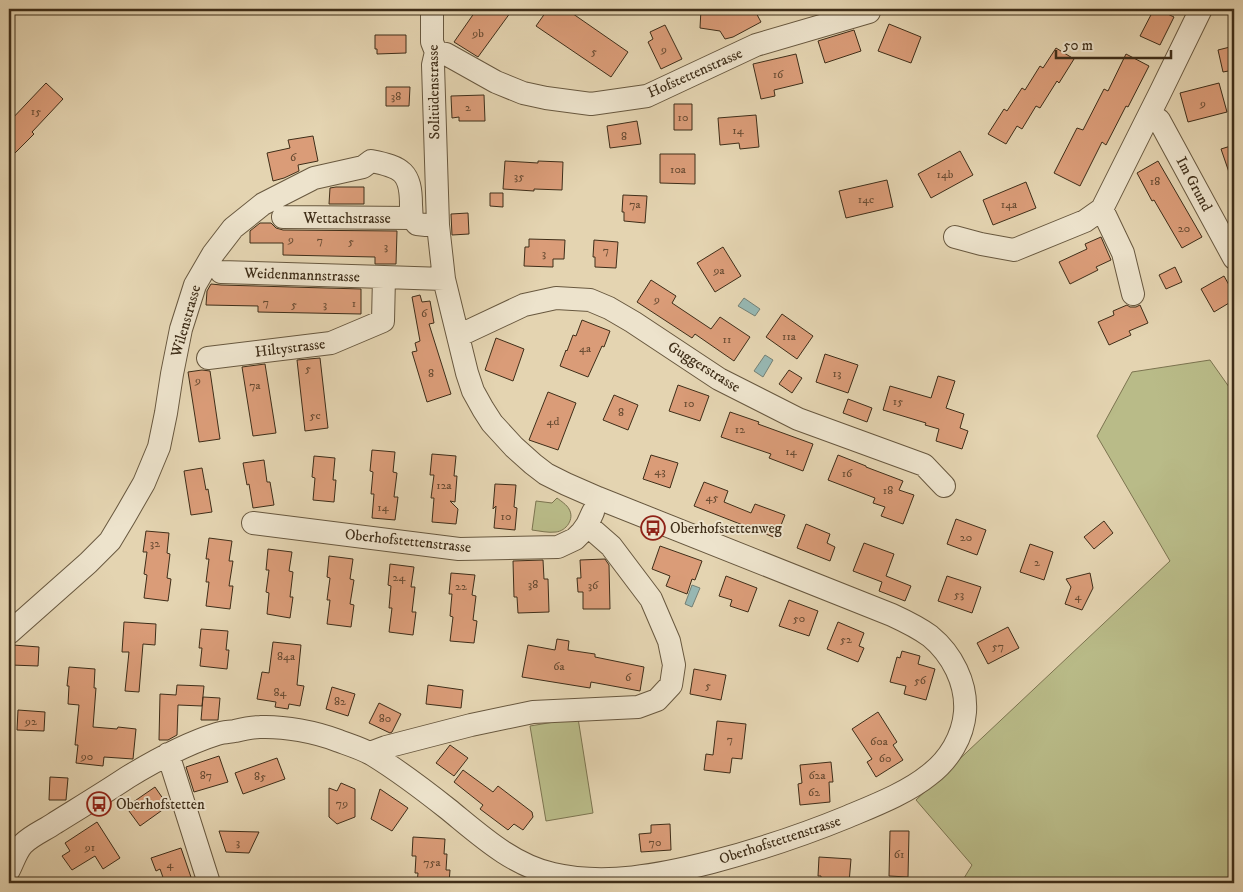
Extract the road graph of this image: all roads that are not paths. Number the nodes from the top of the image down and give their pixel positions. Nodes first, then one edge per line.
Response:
1 (432, 9) edge
2 (1201, 9) edge
3 (869, 12) dead end
4 (436, 52) junction
5 (1149, 115) junction
6 (436, 176) joint
7 (1102, 209) junction
8 (283, 217) dead end
9 (412, 218) junction
10 (438, 225) junction
11 (955, 237) dead end
12 (1234, 258) edge
13 (221, 272) dead end
14 (384, 277) junction
15 (444, 279) junction
16 (1133, 294) dead end
17 (458, 336) junction
18 (208, 358) dead end
19 (944, 486) dead end
20 (598, 498) junction
21 (252, 523) dead end
22 (587, 525) junction
23 (9, 633) edge
24 (370, 753) junction
25 (168, 754) junction
26 (9, 870) edge
27 (564, 880) edge
28 (210, 883) edge

1 - 4 street, Solitüdenstrasse
2 - 5 street
3 - 4 street, Hofstettenstrasse
4 - 6 street, Solitüdenstrasse
5 - 7 street
5 - 12 street, Im Grund
6 - 10 street, Oberhofstettenstrasse
7 - 11 street
7 - 16 street
8 - 9 street, Wettachstrasse
9 - 10 street
9 - 23 street, Wilenstrasse
10 - 15 street, Oberhofstettenstrasse
13 - 14 street, Weidenmannstrasse
14 - 15 street
14 - 18 street, Hiltystrasse
15 - 17 street, Oberhofstettenstrasse
17 - 19 street, Guggerstrasse
17 - 20 street, Oberhofstettenstrasse
20 - 22 street, Oberhofstettenstrasse
20 - 27 street, Oberhofstettenstrasse
21 - 22 street, Oberhofstettenstrasse
22 - 24 street
24 - 25 street, Oberhofstettenstrasse
24 - 27 street, Oberhofstettenstrasse
25 - 26 street, Oberhofstettenstrasse
25 - 28 street

